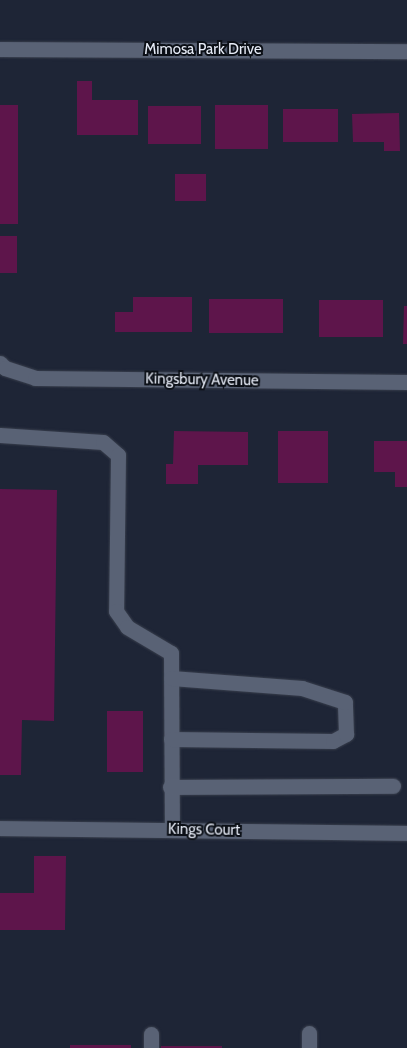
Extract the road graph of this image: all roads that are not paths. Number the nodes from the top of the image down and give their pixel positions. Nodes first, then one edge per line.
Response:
1 (0, 49) edge
2 (407, 52) edge
3 (0, 363) edge
4 (407, 382) edge
5 (0, 436) edge
6 (171, 678) junction
7 (171, 739) junction
8 (393, 786) dead end
9 (170, 787) junction
10 (0, 828) edge
11 (172, 829) junction
12 (407, 833) edge

1 - 2 street, Mimosa Park Drive
3 - 4 street, Kingsbury Avenue
5 - 6 street
6 - 7 street
6 - 7 street
7 - 9 street
8 - 9 street
9 - 11 street
10 - 11 street, Kings Court
11 - 12 street, Kings Court

